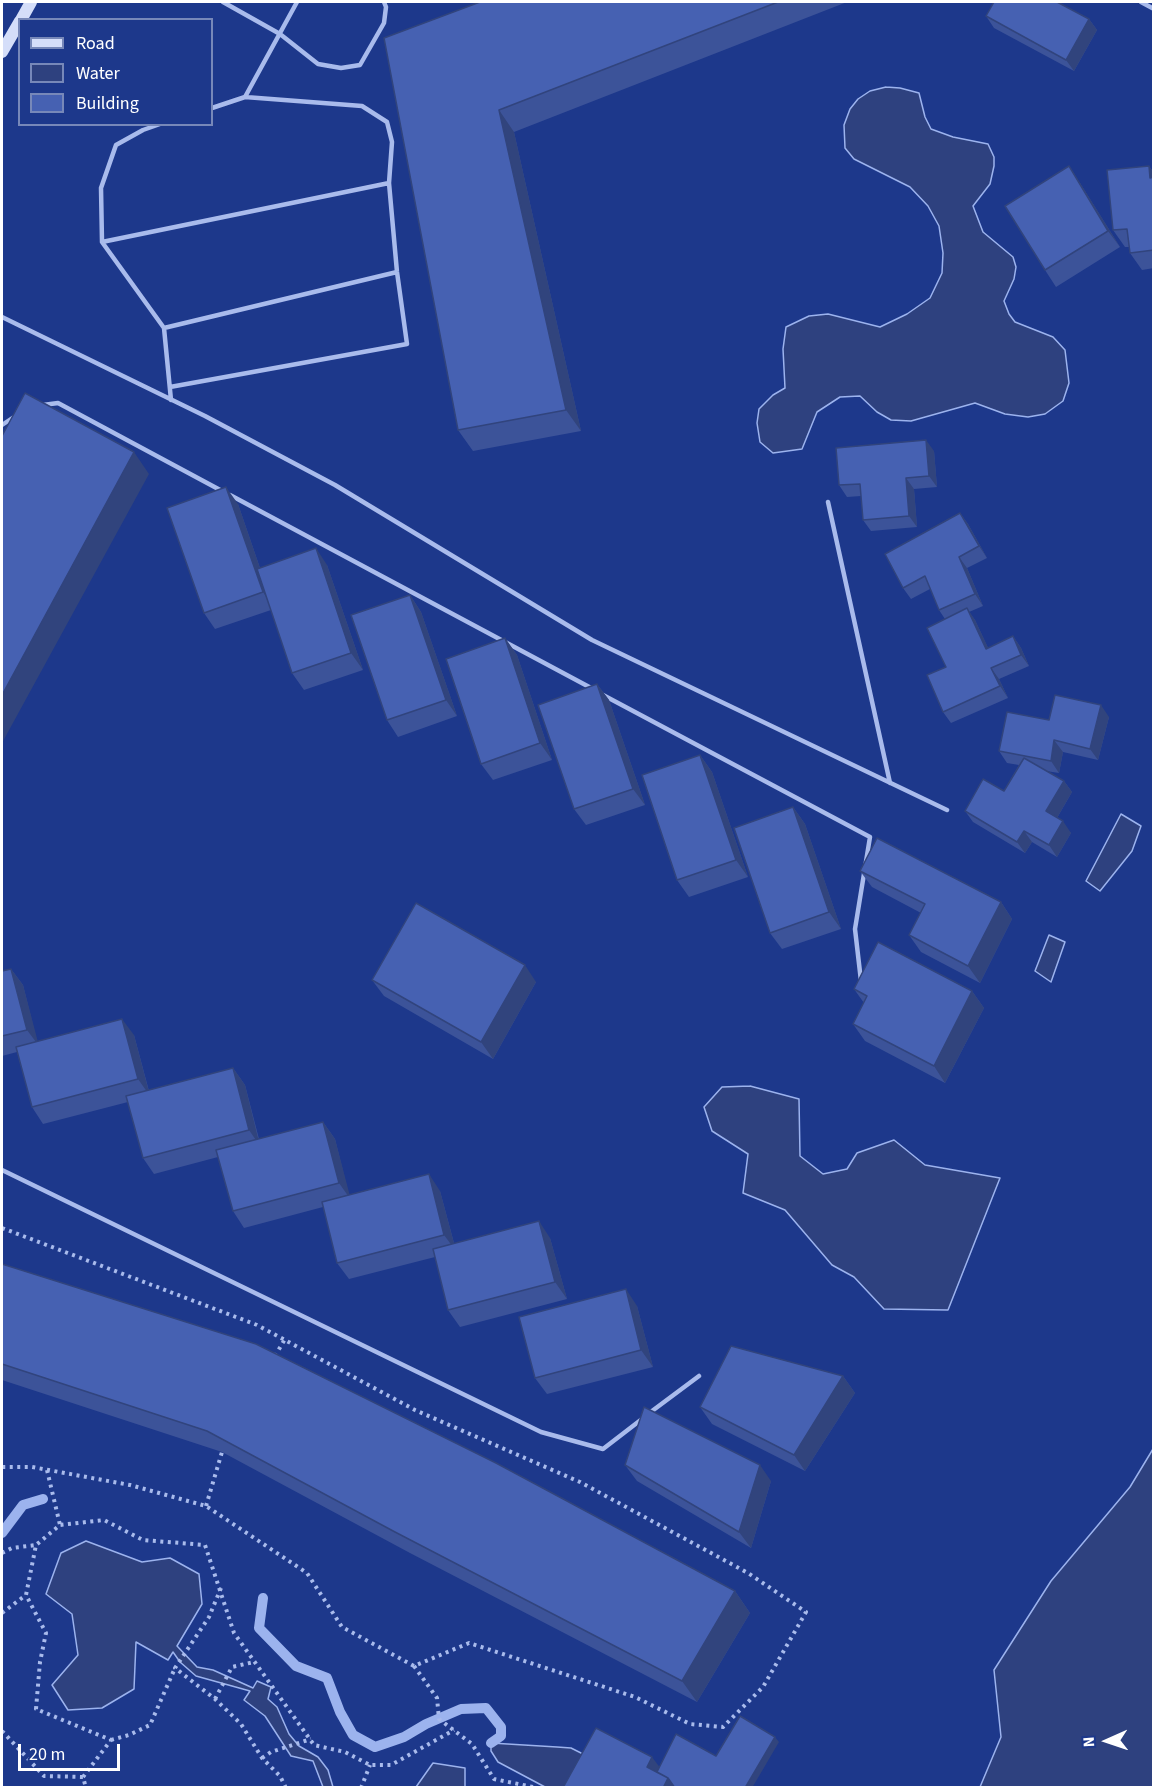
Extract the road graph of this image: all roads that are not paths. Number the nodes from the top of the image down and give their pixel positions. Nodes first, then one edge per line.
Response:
1 (31, 2) edge
2 (223, 2) edge
3 (297, 2) edge
4 (384, 2) edge
5 (1141, 2) edge
6 (1154, 9) edge
7 (21, 18) edge
8 (18, 24) edge
9 (280, 34) junction
10 (2, 52) edge
11 (245, 97) junction
12 (213, 108) edge
13 (154, 126) edge
14 (389, 183) junction
15 (102, 242) junction
16 (397, 272) junction
17 (2, 317) edge
18 (164, 328) junction
19 (170, 387) junction
20 (171, 400) junction
21 (33, 406) edge
22 (17, 415) edge
23 (2, 425) edge
24 (828, 502) dead end
25 (890, 783) junction
26 (947, 810) dead end
27 (861, 983) edge
28 (2, 1170) edge
29 (699, 1376) dead end

1 - 7 street
2 - 9 lane
3 - 9 lane
4 - 9 lane
5 - 6 lane
8 - 10 street
9 - 11 lane
11 - 12 lane
11 - 14 lane
13 - 15 lane
14 - 15 lane
14 - 16 lane
15 - 18 lane
16 - 18 lane
16 - 19 lane
17 - 20 lane
18 - 19 lane
19 - 20 lane
20 - 25 lane
21 - 27 lane
22 - 23 lane
24 - 25 lane
25 - 26 lane
28 - 29 lane

